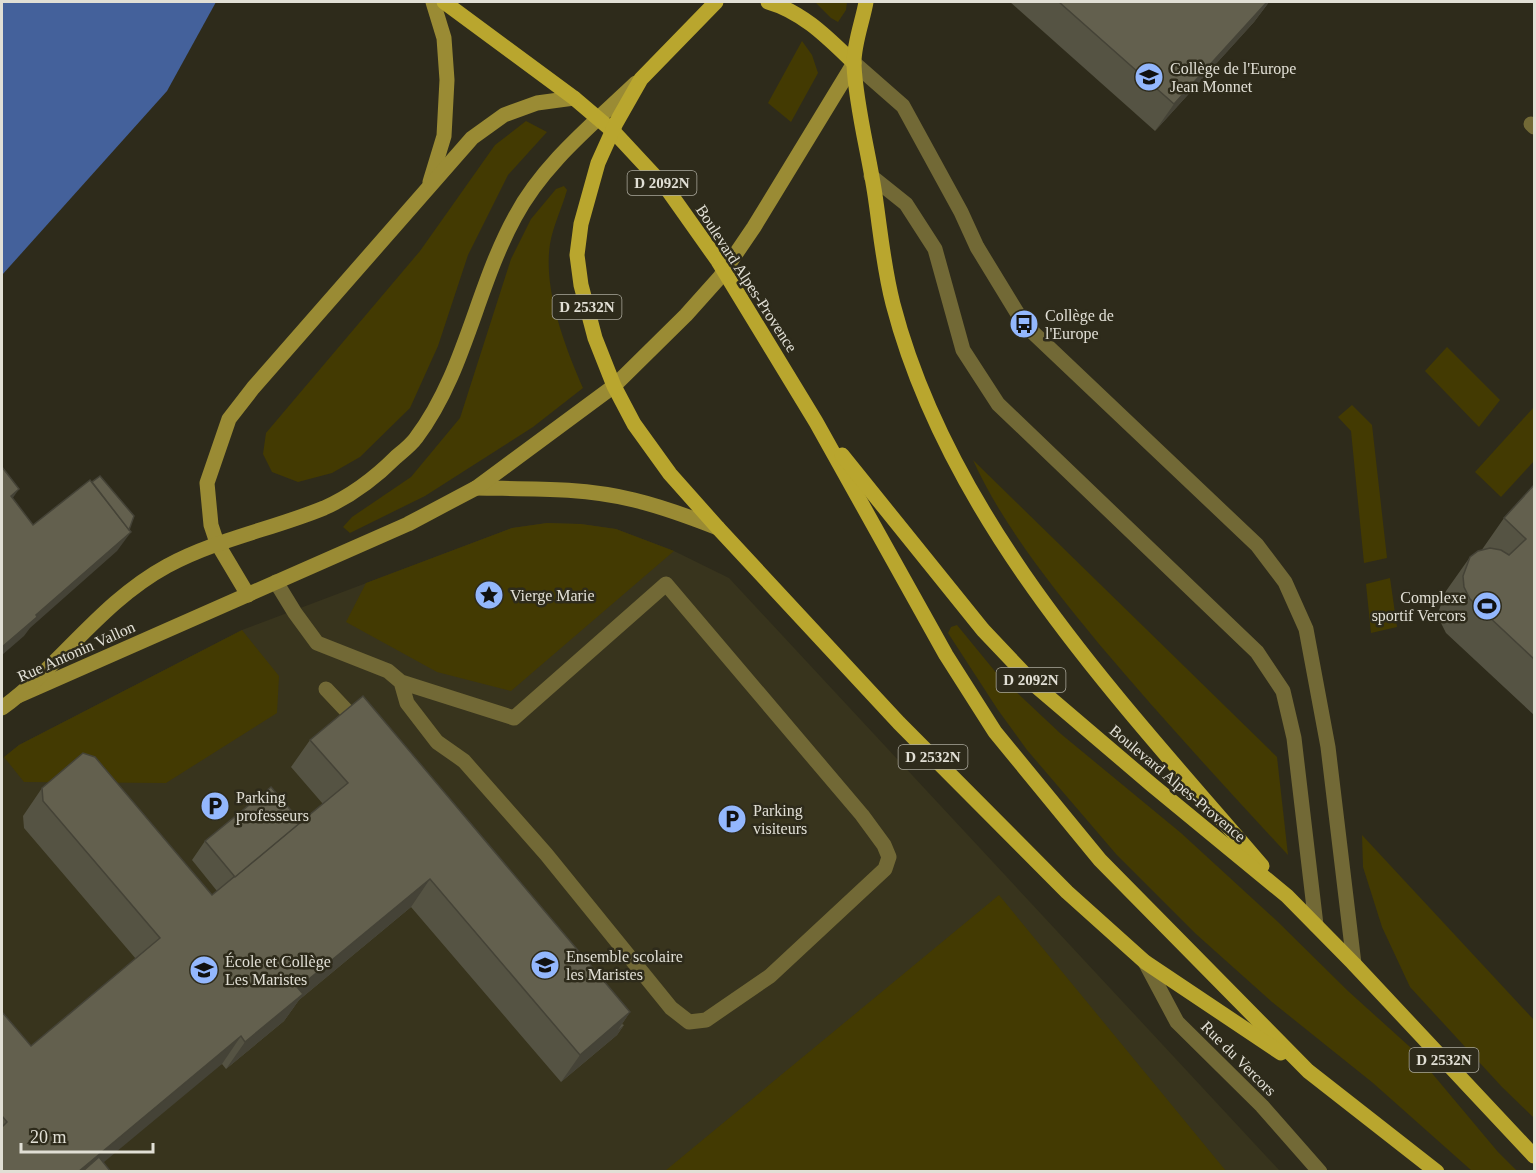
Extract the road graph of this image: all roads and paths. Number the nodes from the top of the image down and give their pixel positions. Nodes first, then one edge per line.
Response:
1 (433, 2) edge
2 (444, 2) edge
3 (716, 2) edge
4 (768, 2) edge
5 (866, 2) edge
6 (854, 63) junction
7 (641, 79) junction
8 (574, 98) junction
9 (871, 176) junction
10 (428, 187) junction
11 (614, 386) junction
12 (816, 422) junction
13 (476, 488) junction
14 (718, 528) junction
15 (217, 543) junction
16 (276, 582) junction
17 (248, 595) junction
18 (401, 682) junction
19 (326, 689) dead end
20 (18, 696) junction
21 (2, 708) edge
22 (366, 731) edge
23 (1287, 896) junction
24 (1316, 926) junction
25 (1146, 962) junction
26 (1354, 964) junction
27 (1308, 1071) junction
28 (1534, 1156) edge
29 (1320, 1172) edge
30 (1437, 1172) edge

1 - 10 main road
2 - 8 main road, Boulevard Alpes-Provence / D 2092N
3 - 7 main road, D 2532N
4 - 6 main road
5 - 6 main road, D 2532N
6 - 9 main road, D 2532N
6 - 11 main road, Rue Antonin Vallon
6 - 26 street
7 - 11 main road, D 2532N
7 - 15 main road, Rue Antonin Vallon
8 - 10 main road
8 - 12 main road, Boulevard Alpes-Provence / D 2092N
9 - 23 main road, D 2532N
9 - 24 street
10 - 15 main road
11 - 13 main road, Rue Antonin Vallon
11 - 14 main road, D 2532N
12 - 23 main road, Boulevard Alpes-Provence / D 2092N
12 - 27 main road, Boulevard Alpes-Provence / D 2092N
13 - 14 main road
13 - 16 main road, Rue Antonin Vallon
14 - 25 main road, D 2532N
15 - 17 main road
15 - 20 main road, Rue Antonin Vallon
16 - 17 main road, Rue Antonin Vallon
16 - 18 street
17 - 20 main road, Rue Antonin Vallon
18 - 18 street
19 - 22 street
20 - 21 main road
23 - 24 main road, Boulevard Alpes-Provence / D 2532N
24 - 26 main road, Boulevard Alpes-Provence / D 2532N
25 - 27 main road, D 2532N
25 - 29 street, Rue du Vercors
26 - 28 main road, Boulevard Alpes-Provence / D 2532N
27 - 30 main road, Boulevard Alpes-Provence / D 2532N

